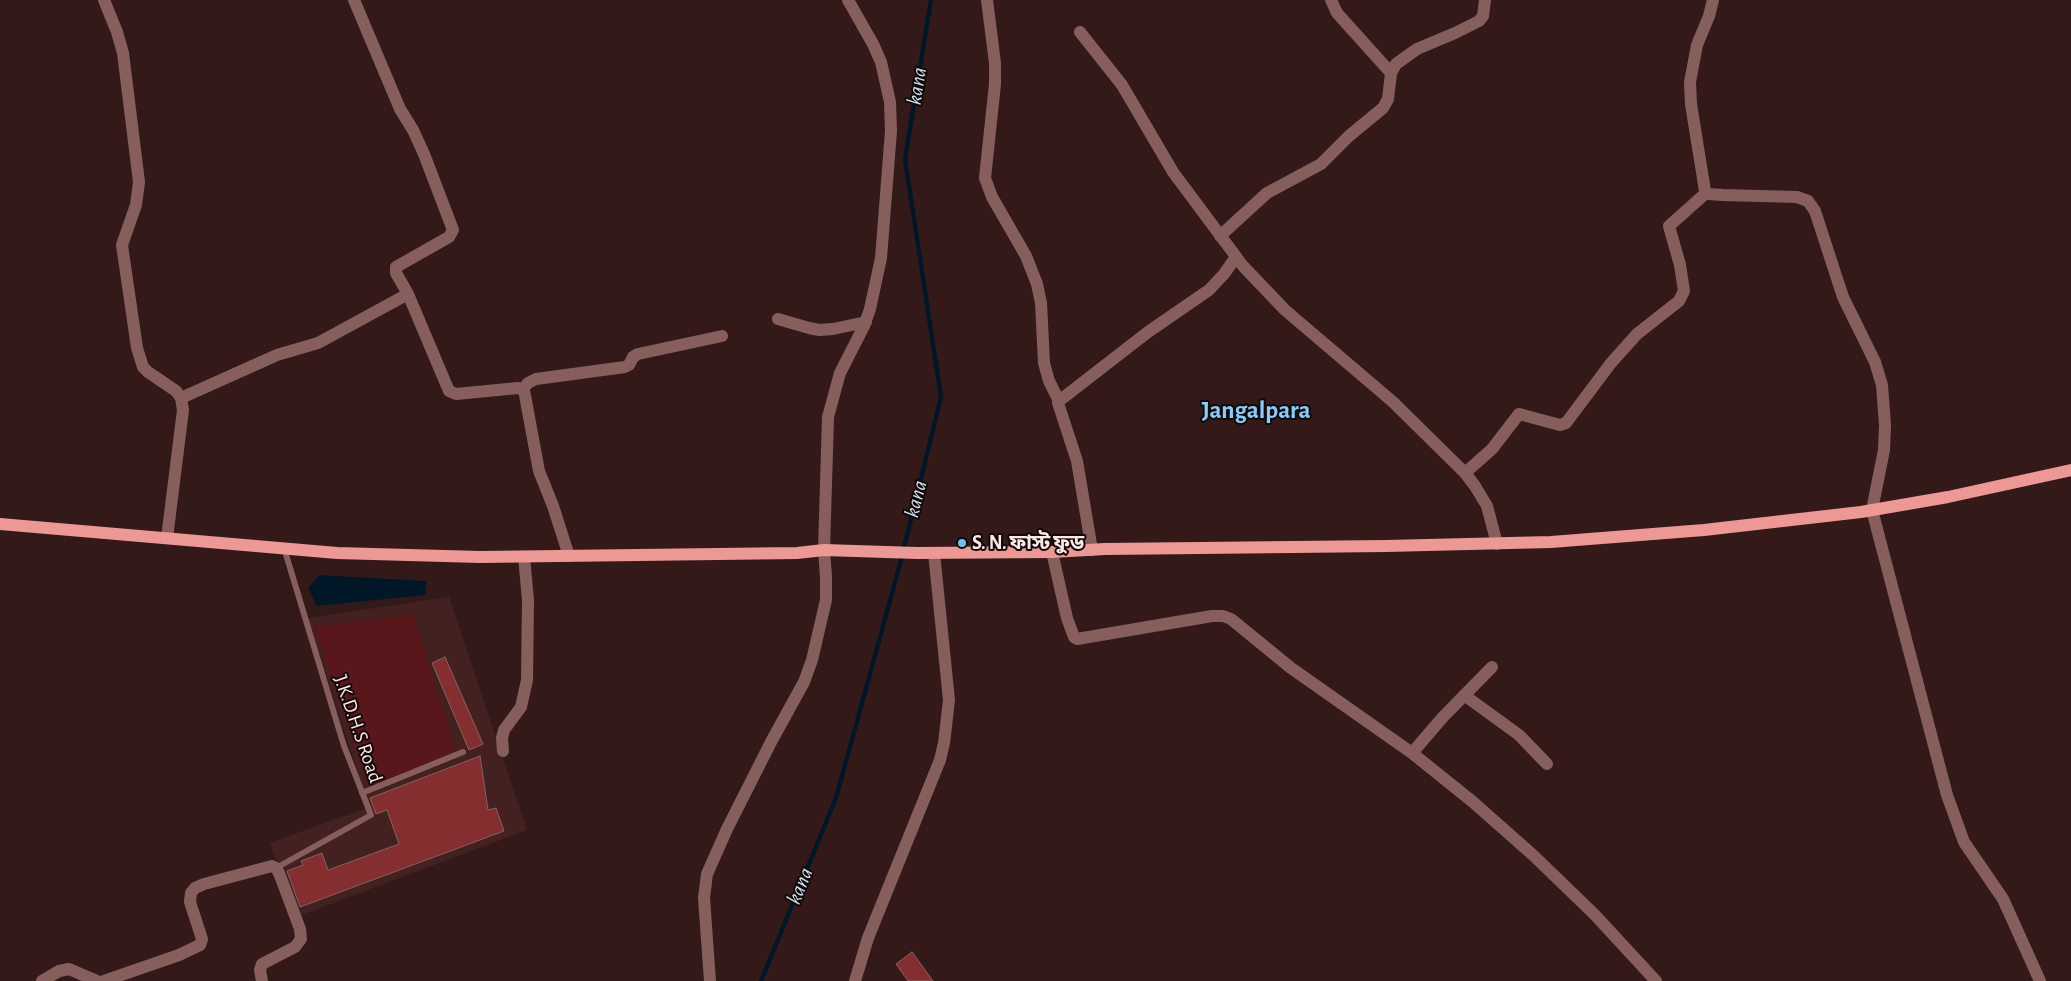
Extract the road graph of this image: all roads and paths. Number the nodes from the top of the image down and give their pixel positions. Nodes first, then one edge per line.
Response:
1 (104, 0) edge
2 (354, 0) edge
3 (848, 0) edge
4 (988, 0) edge
5 (1331, 0) edge
6 (1485, 0) edge
7 (1712, 0) edge
8 (1080, 32) dead end
9 (1391, 72) junction
10 (1706, 193) junction
11 (1220, 236) junction
12 (1236, 257) junction
13 (408, 294) junction
14 (778, 319) dead end
15 (866, 322) junction
16 (722, 336) dead end
17 (523, 389) junction
18 (181, 398) junction
19 (1059, 401) junction
20 (2071, 470) edge
21 (1465, 473) junction
22 (1872, 510) junction
23 (0, 524) edge
24 (167, 538) junction
25 (1497, 544) junction
26 (284, 548) junction
27 (824, 550) junction
28 (1092, 550) junction
29 (1052, 552) junction
30 (934, 553) junction
31 (524, 556) junction
32 (569, 556) junction
33 (1492, 668) dead end
34 (1464, 695) junction
35 (503, 751) dead end
36 (463, 752) dead end
37 (1412, 753) junction
38 (1547, 764) dead end
39 (362, 793) junction
40 (276, 868) junction
41 (42, 981) edge
42 (97, 981) edge
43 (104, 981) edge
44 (262, 981) edge
45 (710, 981) edge
46 (855, 981) edge
47 (1656, 981) edge
48 (2040, 981) edge

1 - 18 street
2 - 13 street
3 - 15 street
4 - 19 street
5 - 9 street
6 - 9 street
7 - 10 street
8 - 11 street
9 - 11 street
10 - 21 street
10 - 22 street
11 - 12 street
12 - 19 street
12 - 21 street
13 - 17 street
13 - 18 street
14 - 15 street
15 - 27 street
16 - 17 street
17 - 32 street
18 - 24 street
19 - 28 street
20 - 22 main road
21 - 25 street
22 - 25 main road
22 - 48 street
23 - 24 main road
24 - 26 main road
25 - 28 main road
26 - 31 main road
26 - 39 lane, J.K.D.H.S Road
27 - 30 main road
27 - 32 main road
27 - 45 street
28 - 29 main road
29 - 30 main road
29 - 37 street
30 - 46 street
31 - 32 main road
31 - 35 street
33 - 34 street
34 - 37 street
34 - 38 street
36 - 39 lane
37 - 47 street
39 - 40 lane, J.K.D.H.S Road
40 - 43 street
40 - 44 street
41 - 42 street

